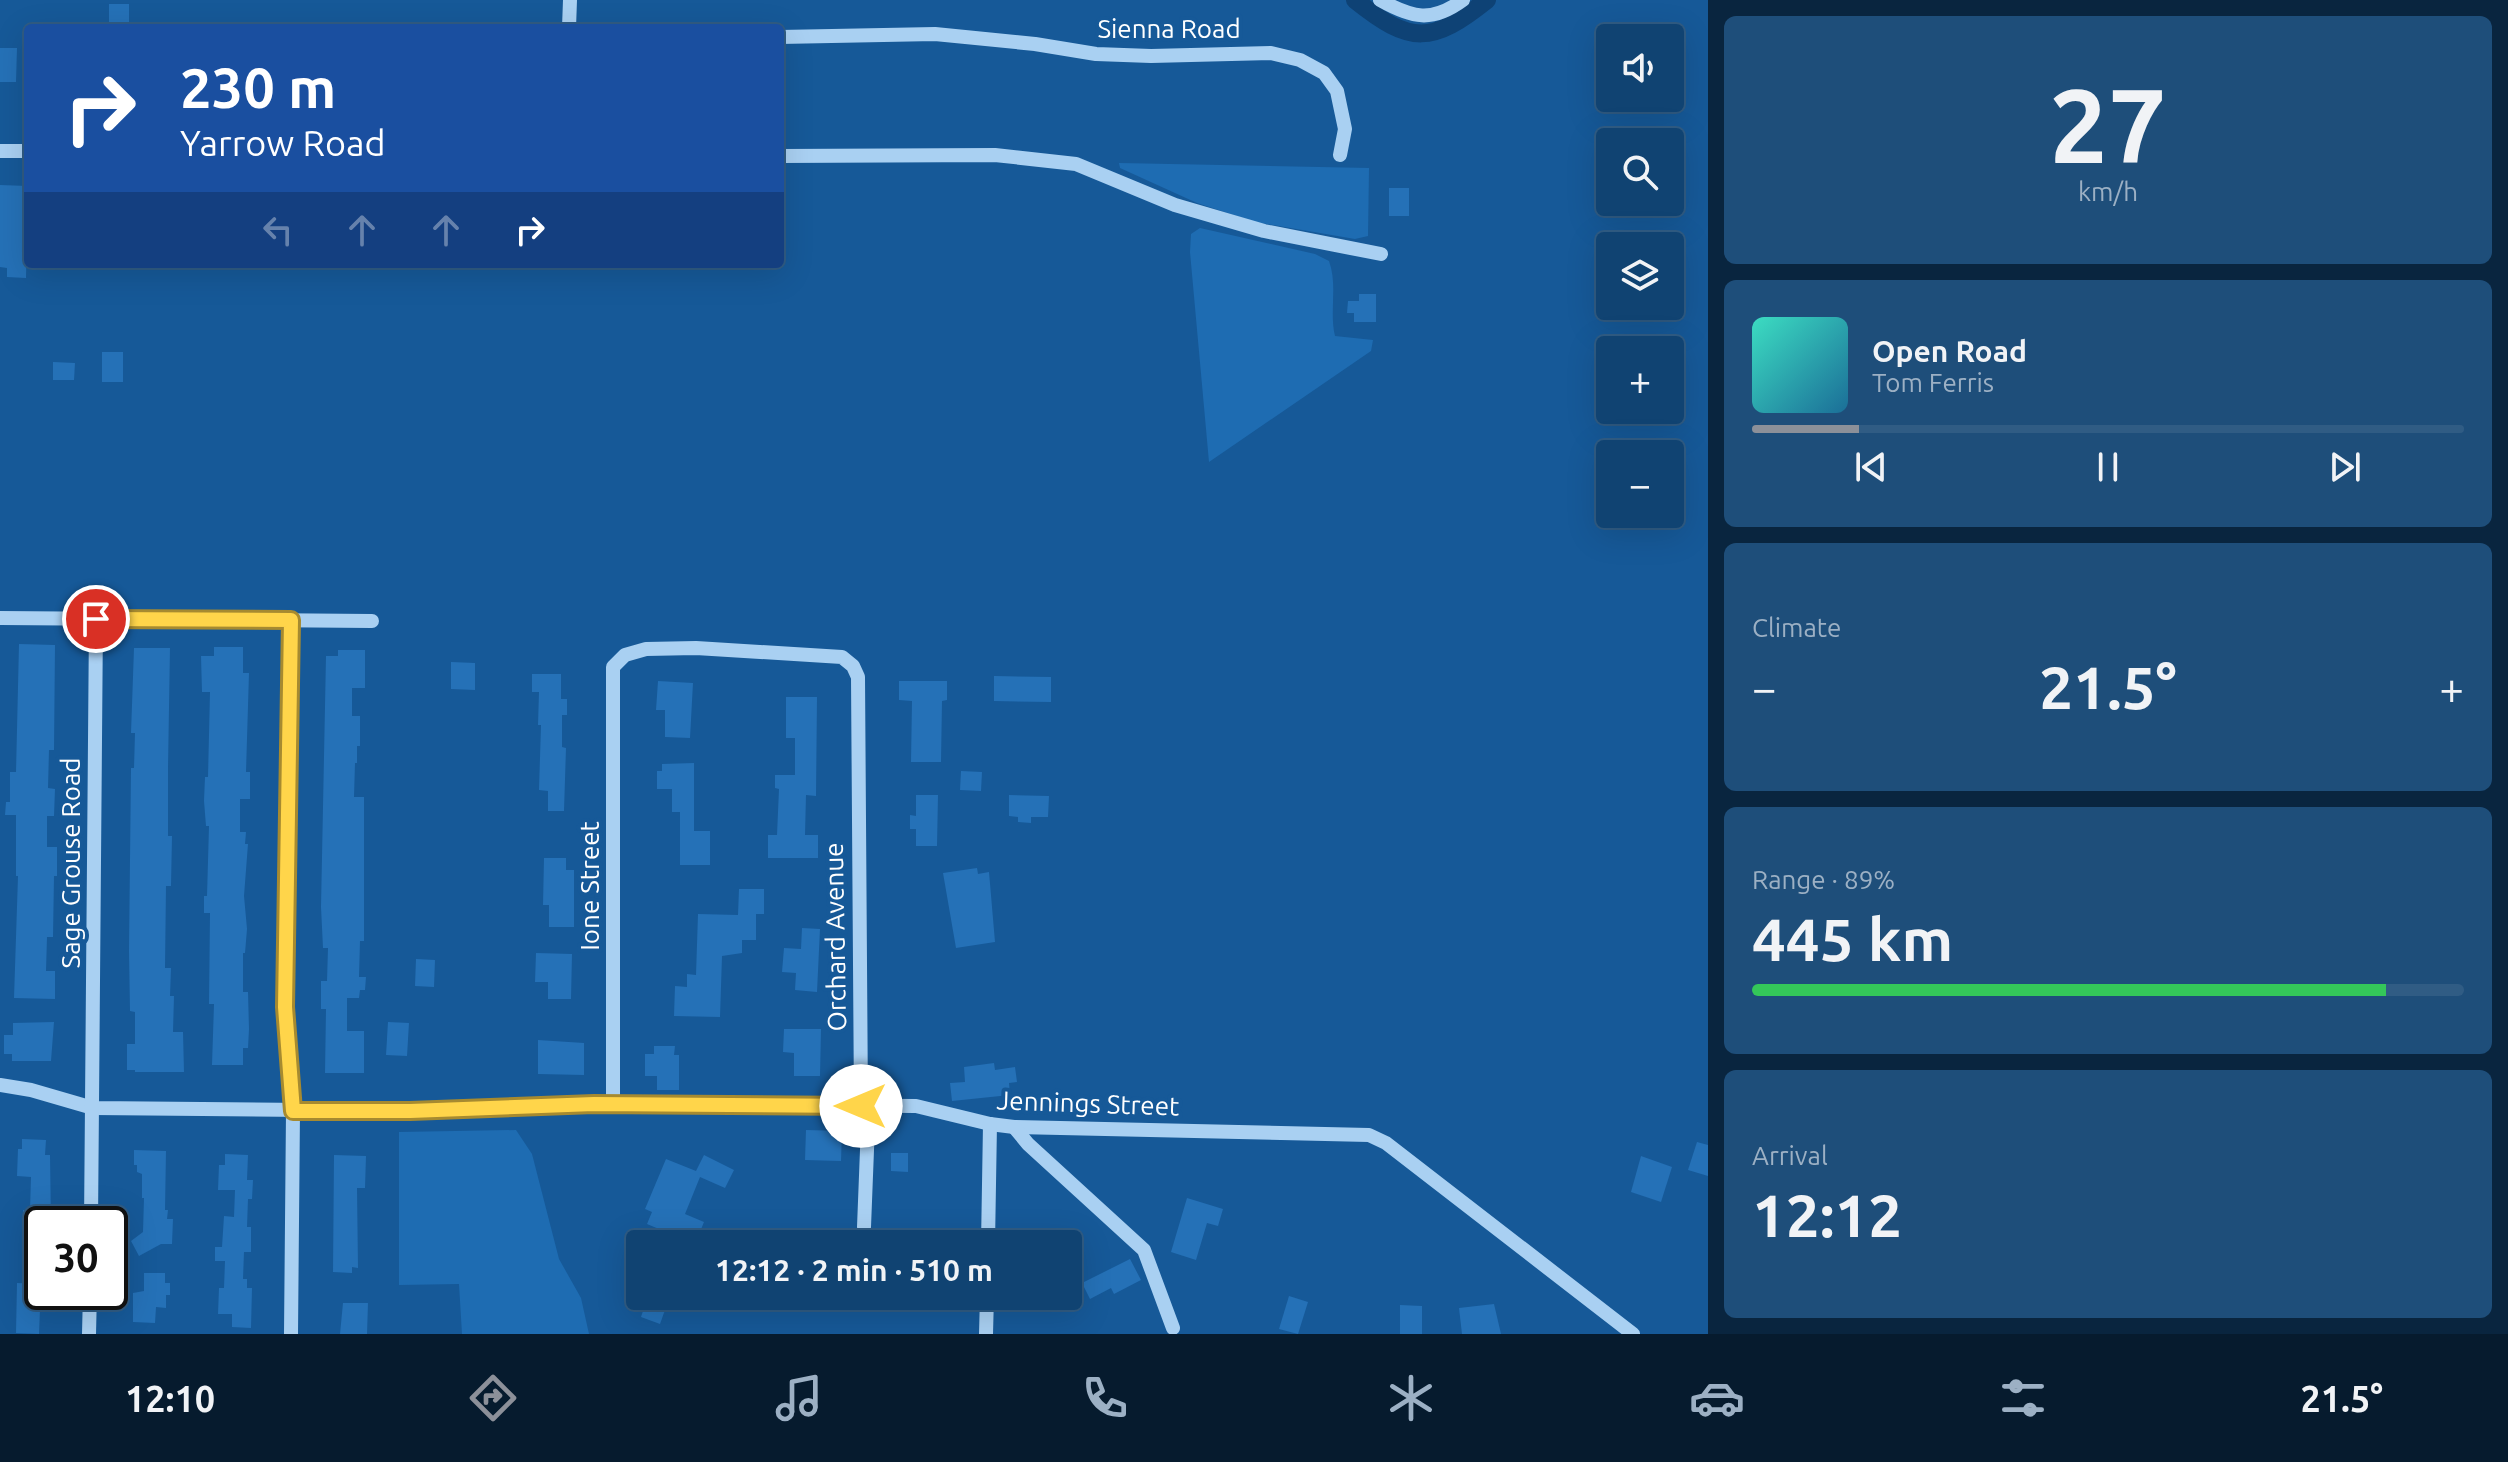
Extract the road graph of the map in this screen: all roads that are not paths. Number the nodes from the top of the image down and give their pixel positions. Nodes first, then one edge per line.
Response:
1 (570, 0) edge
2 (1380, 0) edge
3 (1463, 0) edge
4 (569, 24) edge
5 (784, 37) edge
6 (0, 151) edge
7 (24, 151) edge
8 (1340, 155) dead end
9 (784, 156) edge
10 (1381, 254) dead end
11 (0, 618) edge
12 (96, 619) junction
13 (291, 620) junction
14 (372, 621) dead end
15 (837, 655) joint
16 (0, 1085) edge
17 (613, 1104) junction
18 (861, 1106) junction
19 (93, 1108) junction
20 (293, 1111) junction
21 (990, 1124) junction
22 (1014, 1127) junction
23 (91, 1206) edge
24 (864, 1227) dead end
25 (988, 1230) edge
26 (90, 1310) edge
27 (987, 1310) edge
28 (1173, 1328) dead end
29 (89, 1334) edge
30 (291, 1334) edge
31 (986, 1334) edge
32 (1633, 1334) edge

1 - 4 street
2 - 3 street
5 - 8 street, Sienna Road
6 - 7 street
9 - 10 street
11 - 12 street
12 - 13 street
12 - 19 street, Sage Grouse Road
13 - 14 street
13 - 20 street
15 - 17 street, Ione Street
15 - 18 street, Orchard Avenue
16 - 19 street, Jennings Street
17 - 18 street, Jennings Street
17 - 20 street, Jennings Street
18 - 21 street, Jennings Street
18 - 24 street, Orchard Avenue
19 - 20 street, Jennings Street
19 - 23 street, Sage Grouse Road
20 - 30 street
21 - 22 street, Jennings Street
21 - 25 street
22 - 28 street
22 - 32 street, Jennings Street
26 - 29 street
27 - 31 street

